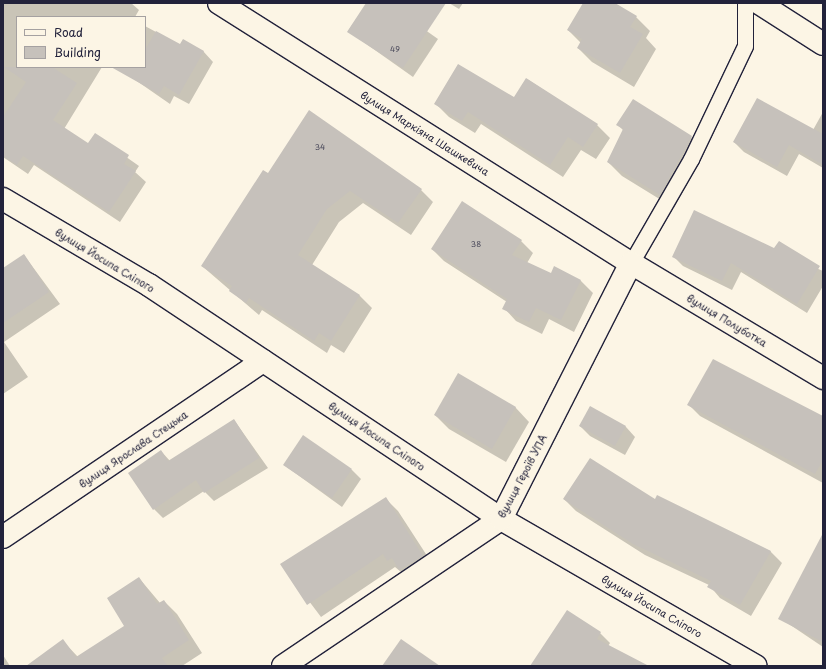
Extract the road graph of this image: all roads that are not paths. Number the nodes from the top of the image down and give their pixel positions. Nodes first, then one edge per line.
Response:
1 (219, 3) edge
2 (745, 3) edge
3 (759, 3) edge
4 (823, 44) edge
5 (3, 198) edge
6 (631, 263) junction
7 (263, 361) junction
8 (823, 378) edge
9 (502, 519) junction
10 (3, 537) edge
11 (283, 666) edge
12 (756, 666) edge

1 - 6 street, вулиця Маркіяна Шашкевича
2 - 6 lane
3 - 4 street
5 - 7 street, вулиця Йосипа Сліпого
6 - 8 street, вулиця Полуботка
6 - 9 street, вулиця Героїв УПА
7 - 9 street, вулиця Йосипа Сліпого
7 - 10 street, вулиця Ярослава Стецька
9 - 11 street, вулиця Героїв УПА
9 - 12 street, вулиця Йосипа Сліпого

